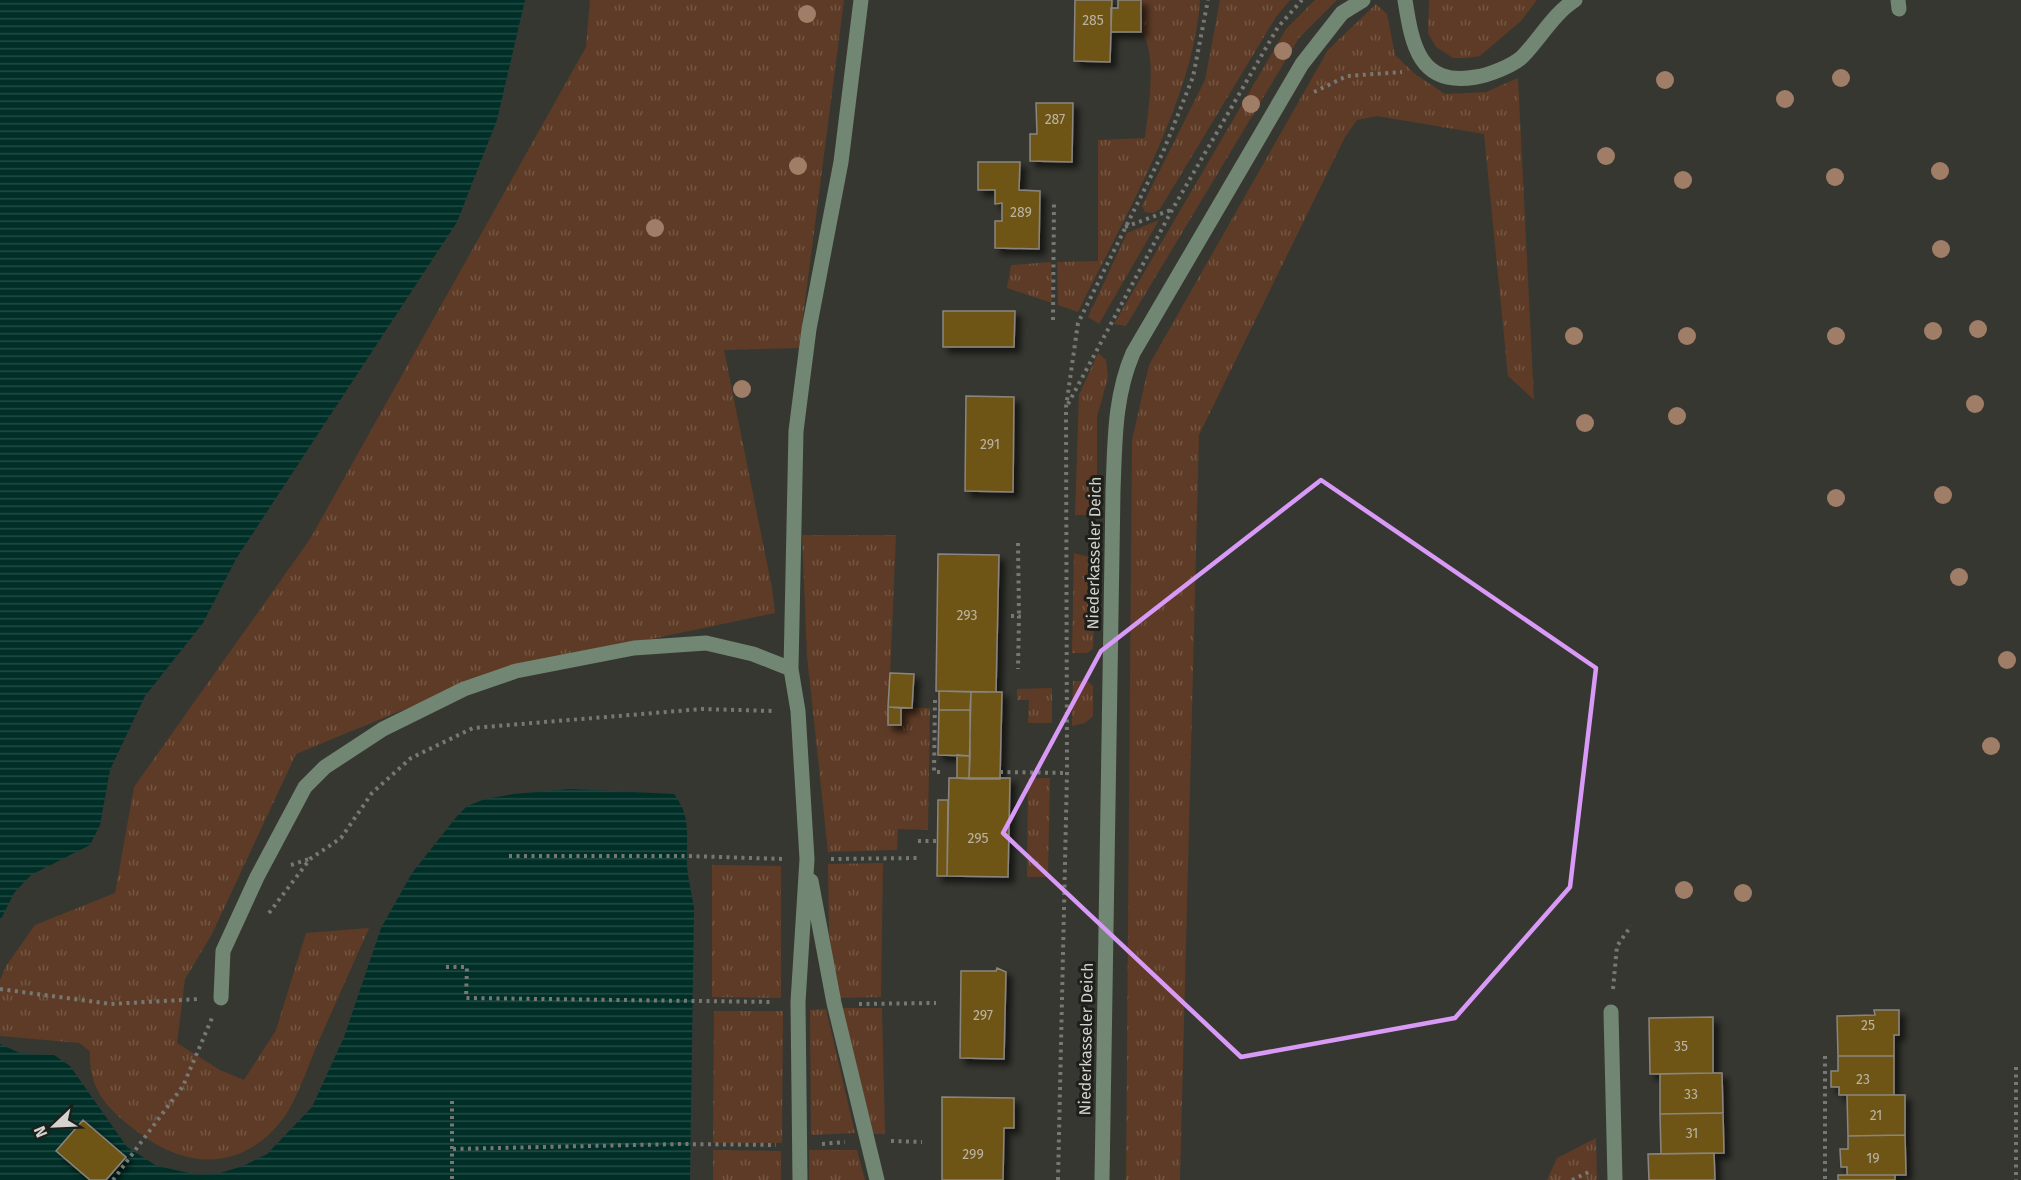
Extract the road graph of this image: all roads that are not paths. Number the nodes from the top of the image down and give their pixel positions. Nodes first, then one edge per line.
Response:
1 (861, 0) edge
2 (1363, 0) edge
3 (1406, 0) edge
4 (1575, 0) edge
5 (791, 669) junction
6 (807, 859) junction
7 (221, 998) road end
8 (1611, 1012) road end
9 (800, 1180) edge
10 (877, 1180) edge
11 (1102, 1180) edge
12 (1615, 1180) edge

1 - 5 street
2 - 11 street, Niederkasseler Deich
3 - 4 street
5 - 6 street
5 - 7 street
6 - 9 street
6 - 10 street
8 - 12 street

